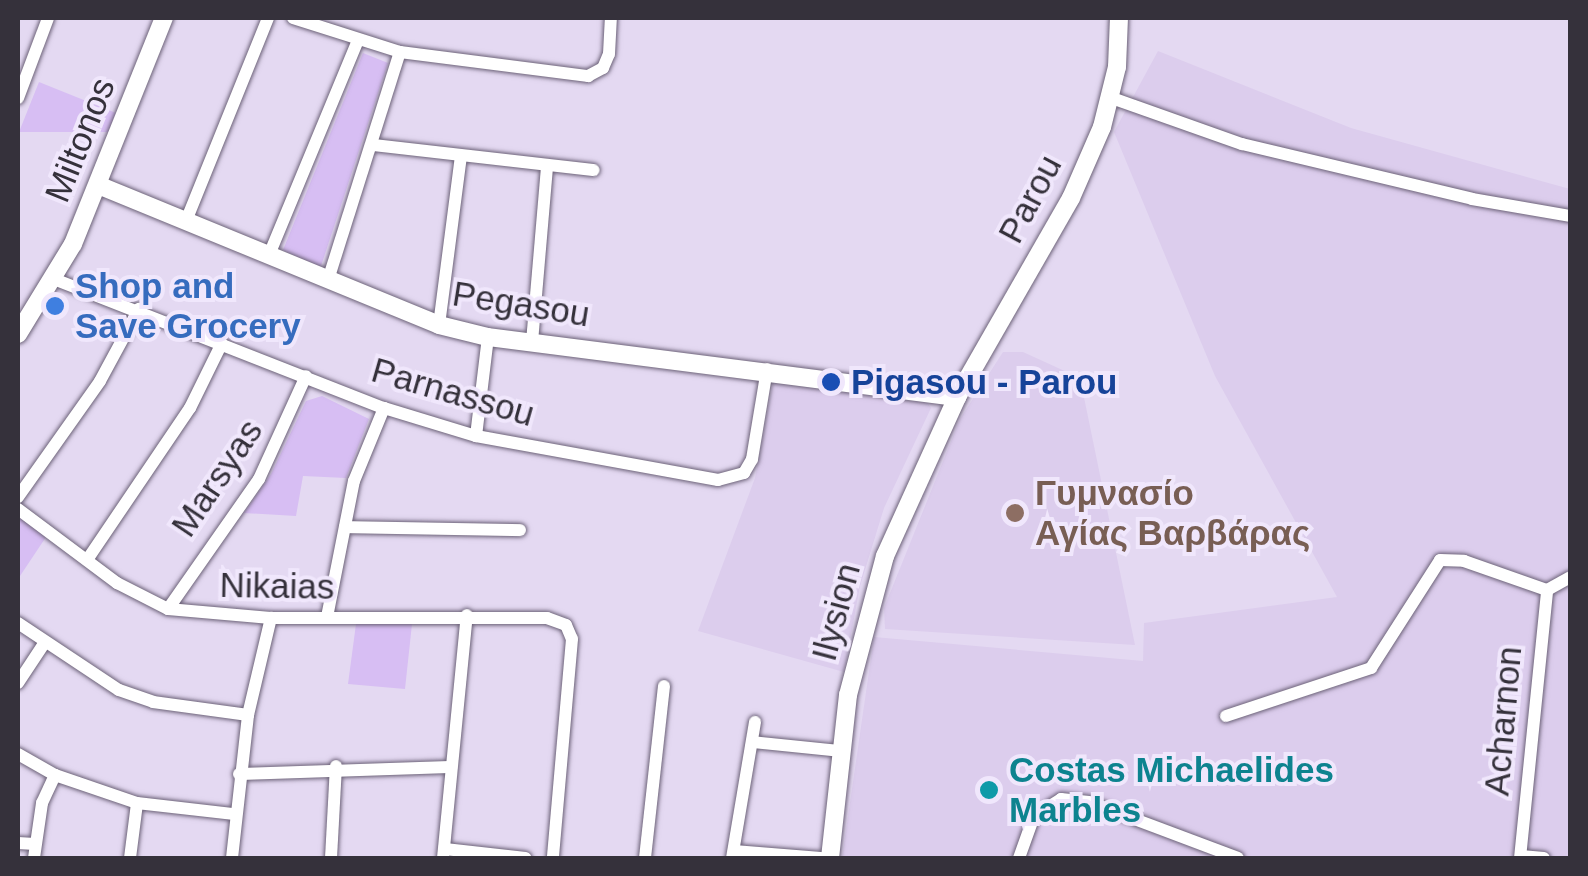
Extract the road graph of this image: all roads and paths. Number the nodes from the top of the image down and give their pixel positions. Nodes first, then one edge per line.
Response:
1 (48, 18) edge
2 (164, 18) edge
3 (268, 18) edge
4 (293, 18) edge
5 (612, 18) edge
6 (1119, 18) edge
7 (357, 42) junction
8 (400, 52) junction
9 (1109, 97) junction
10 (18, 98) edge
11 (373, 145) junction
12 (461, 156) junction
13 (547, 167) junction
14 (594, 170) dead end
15 (98, 186) junction
16 (1570, 216) edge
17 (186, 221) junction
18 (270, 255) junction
19 (54, 279) junction
20 (328, 280) junction
21 (139, 309) junction
22 (440, 325) junction
23 (18, 334) edge
24 (488, 337) junction
25 (532, 342) junction
26 (222, 343) junction
27 (767, 369) junction
28 (306, 376) junction
29 (957, 397) junction
30 (384, 408) junction
31 (476, 436) junction
32 (18, 497) edge
33 (18, 508) edge
34 (345, 527) junction
35 (520, 530) dead end
36 (88, 560) junction
37 (1570, 577) edge
38 (1547, 590) junction
39 (168, 609) junction
40 (468, 615) junction
41 (327, 617) junction
42 (272, 618) junction
43 (18, 623) edge
44 (45, 642) junction
45 (18, 683) edge
46 (664, 686) dead end
47 (248, 715) junction
48 (1226, 716) dead end
49 (755, 722) dead end
50 (752, 742) junction
51 (841, 751) junction
52 (18, 754) edge
53 (336, 766) junction
54 (451, 767) junction
55 (238, 774) junction
56 (54, 775) junction
57 (137, 803) junction
58 (234, 814) junction
59 (18, 843) edge
60 (35, 851) edge
61 (444, 854) edge
62 (733, 855) edge
63 (1520, 857) edge
64 (130, 858) edge
65 (232, 858) edge
66 (331, 858) edge
67 (525, 858) edge
68 (553, 858) edge
69 (644, 858) edge
70 (820, 858) edge
71 (830, 858) edge
72 (1019, 858) edge
73 (1238, 858) edge
74 (1544, 858) edge

1 - 10 street
2 - 15 street, Miltonos
3 - 17 street
4 - 7 street
5 - 8 street
6 - 9 street, Parou
7 - 8 street
7 - 18 street
8 - 11 street
9 - 16 street
9 - 29 street, Parou
11 - 12 street
11 - 20 street
12 - 13 street
12 - 22 street
13 - 14 street
13 - 25 street
15 - 17 street, Pegasou
15 - 19 street, Miltonos
17 - 18 street, Pegasou
18 - 20 street, Pegasou
19 - 21 street, Parnassou
19 - 23 street, Miltonos
20 - 22 street, Pegasou
21 - 26 street, Parnassou
21 - 32 street
22 - 24 street, Pegasou
24 - 25 street, Pegasou
24 - 31 street
25 - 27 street, Pegasou
26 - 28 street, Parnassou
26 - 36 street
27 - 29 street, Pegasou
27 - 31 street, Parnassou
28 - 30 street, Parnassou
28 - 39 street, Marsyas
29 - 51 street, Ilysion
30 - 31 street, Parnassou
30 - 34 street
33 - 36 street, Nikaias
34 - 35 street
34 - 41 street
36 - 39 street, Nikaias
37 - 38 street
38 - 48 street
38 - 63 street, Acharnon
39 - 42 street, Nikaias
40 - 41 street, Nikaias
40 - 54 street
40 - 68 street, Nikaias
41 - 42 street, Nikaias
42 - 47 street
43 - 44 street
44 - 45 street
44 - 47 street
46 - 69 street
47 - 55 street
49 - 50 street
50 - 51 street
50 - 62 street
51 - 71 street, Ilysion
52 - 56 street
53 - 54 street
53 - 55 street
53 - 66 street
54 - 61 street
55 - 58 street
56 - 57 street
56 - 60 street
57 - 58 street
57 - 64 street
58 - 65 street
59 - 60 street
61 - 67 street
62 - 70 street
63 - 74 street
72 - 73 street

